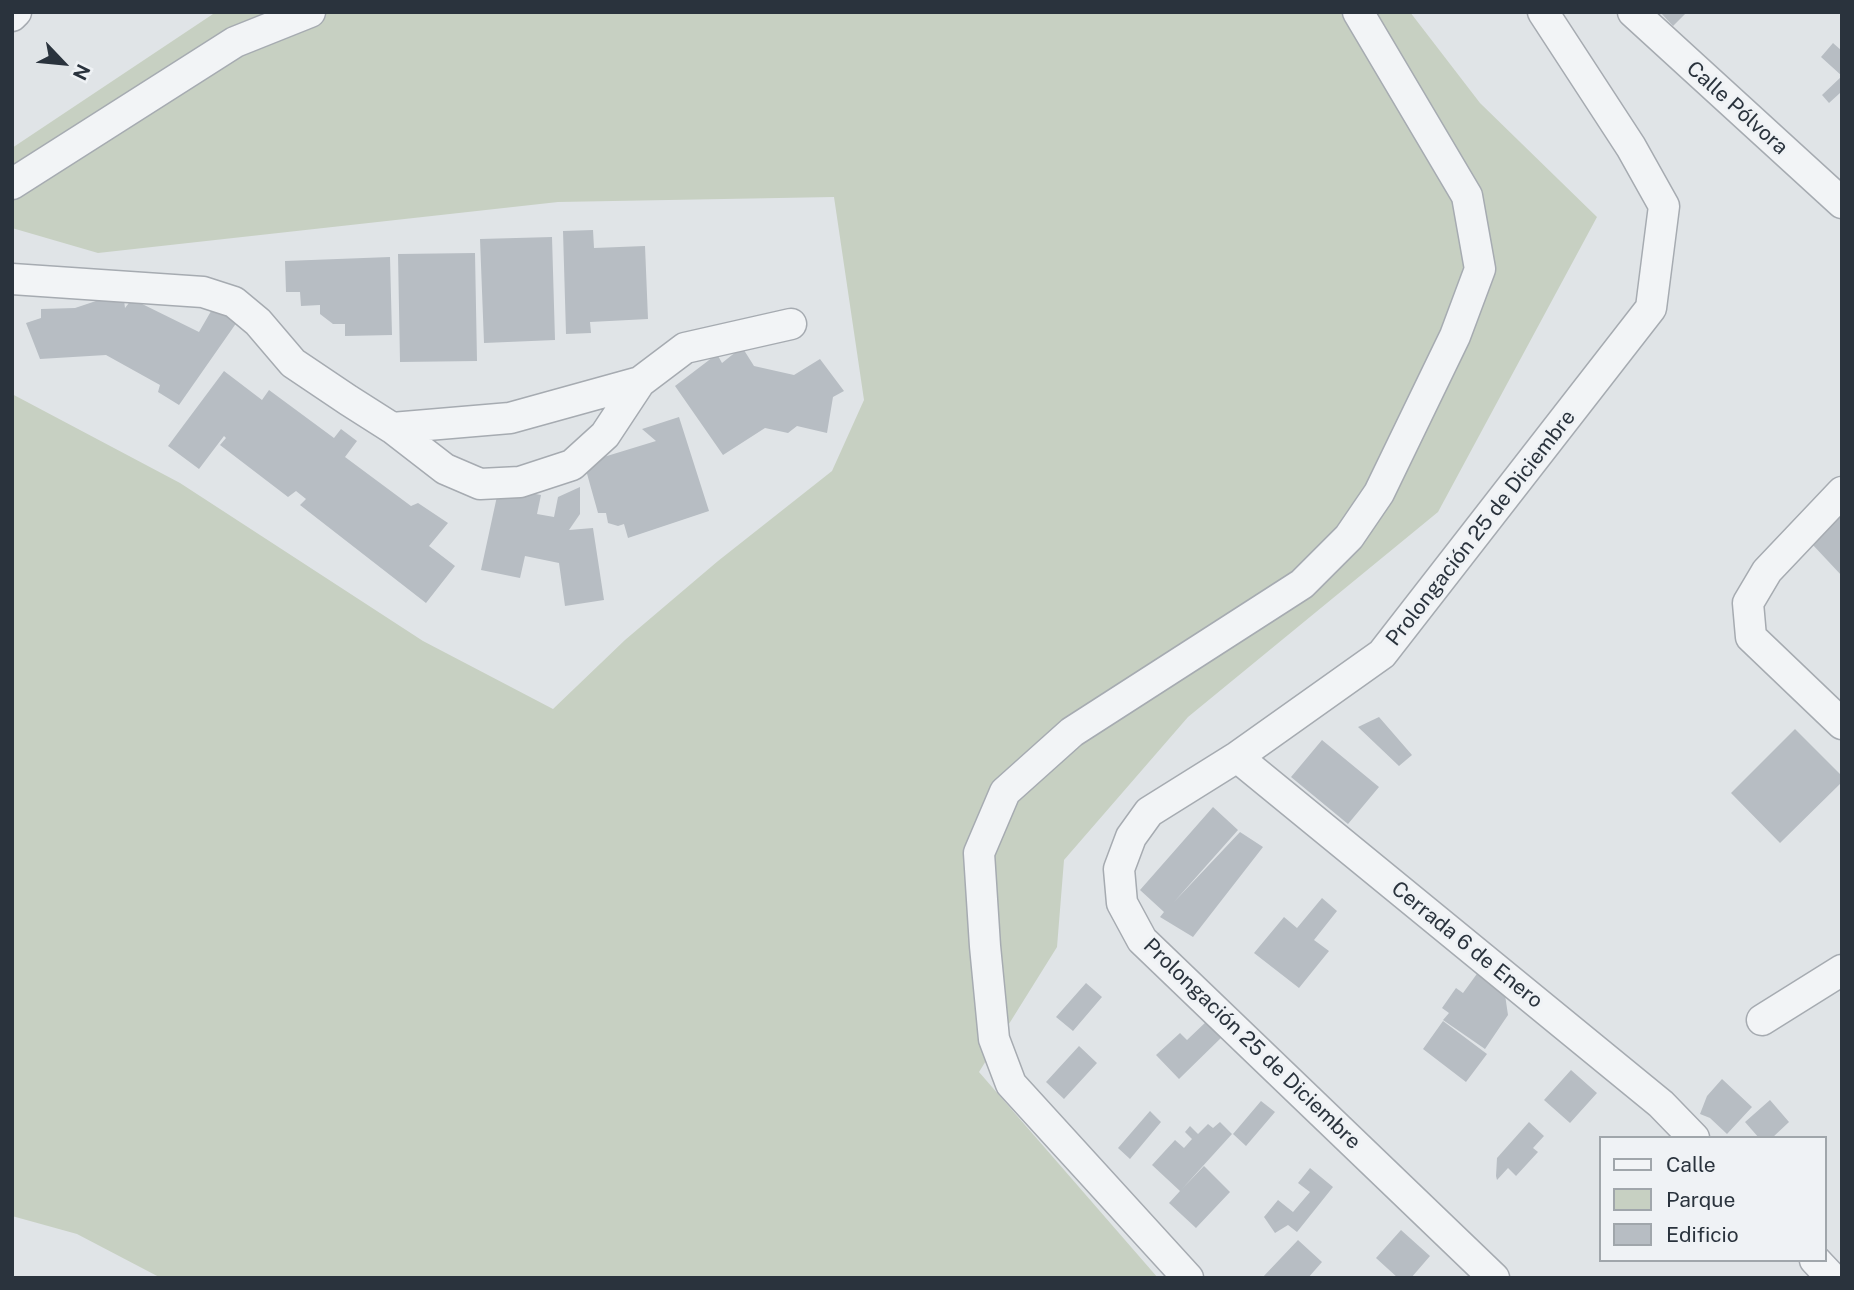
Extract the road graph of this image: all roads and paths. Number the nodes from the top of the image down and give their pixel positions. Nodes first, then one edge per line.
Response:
1 (16, 12) edge
2 (310, 12) edge
3 (1357, 12) edge
4 (1543, 12) edge
5 (1633, 12) edge
6 (12, 16) edge
7 (12, 184) edge
8 (1842, 202) edge
9 (12, 279) edge
10 (791, 324) dead end
11 (640, 382) junction
12 (392, 428) junction
13 (1842, 492) edge
14 (1842, 724) edge
15 (1237, 757) junction
16 (1842, 970) edge
17 (1762, 1020) dead end
18 (1692, 1136) edge
19 (1817, 1262) edge
20 (1188, 1278) edge
21 (1494, 1278) edge
22 (1832, 1278) edge

1 - 6 street
2 - 7 street
3 - 20 street
4 - 15 street, Prolongación 25 de Diciembre
5 - 8 street, Calle Pólvora
9 - 12 street
10 - 11 street
11 - 12 street
11 - 12 street
13 - 14 street
15 - 18 street, Cerrada 6 de Enero
15 - 21 street, Prolongación 25 de Diciembre
16 - 17 street
19 - 22 street

